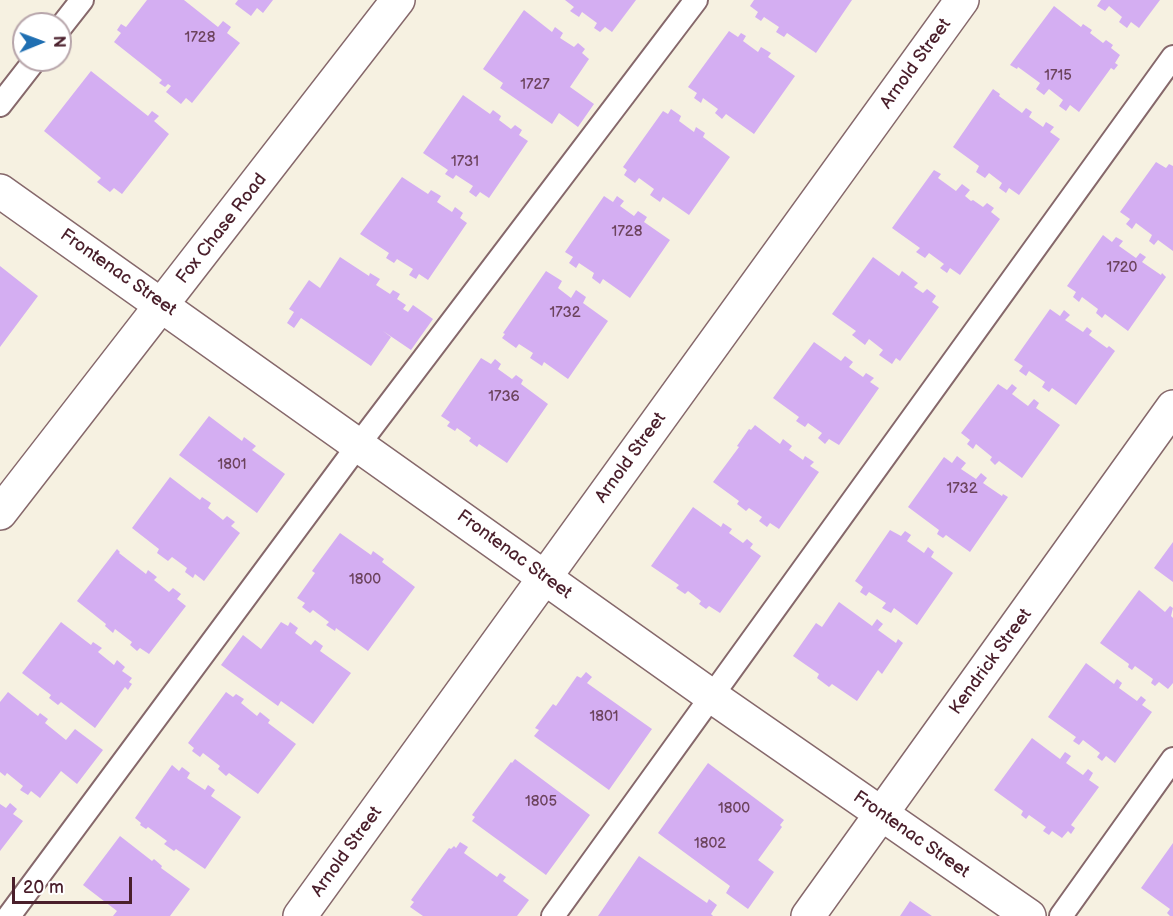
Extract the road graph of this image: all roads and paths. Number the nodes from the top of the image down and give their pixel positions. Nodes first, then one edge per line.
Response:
1 (82, 0) edge
2 (398, 0) edge
3 (696, 0) edge
4 (962, 0) edge
5 (72, 13) edge
6 (1173, 57) edge
7 (26, 72) edge
8 (0, 105) edge
9 (0, 191) edge
10 (163, 305) junction
11 (1173, 407) edge
12 (359, 444) junction
13 (0, 513) edge
14 (545, 577) junction
15 (710, 695) junction
16 (1173, 759) edge
17 (881, 815) junction
18 (9, 916) edge
19 (300, 916) edge
20 (553, 916) edge
21 (808, 916) edge
22 (1029, 916) edge
23 (1061, 916) edge

1 - 5 lane
2 - 10 street, Fox Chase Road
3 - 12 lane
4 - 14 street, Arnold Street
6 - 15 lane
7 - 8 lane
9 - 10 street, Frontenac Street
10 - 12 street, Frontenac Street
10 - 13 street, Fox Chase Road
11 - 17 street, Kendrick Street
12 - 14 street, Frontenac Street
12 - 18 lane
14 - 15 street, Frontenac Street
14 - 19 street, Arnold Street
15 - 17 street, Frontenac Street
15 - 20 lane
16 - 23 lane
17 - 21 street, Kendrick Street
17 - 22 street, Frontenac Street

